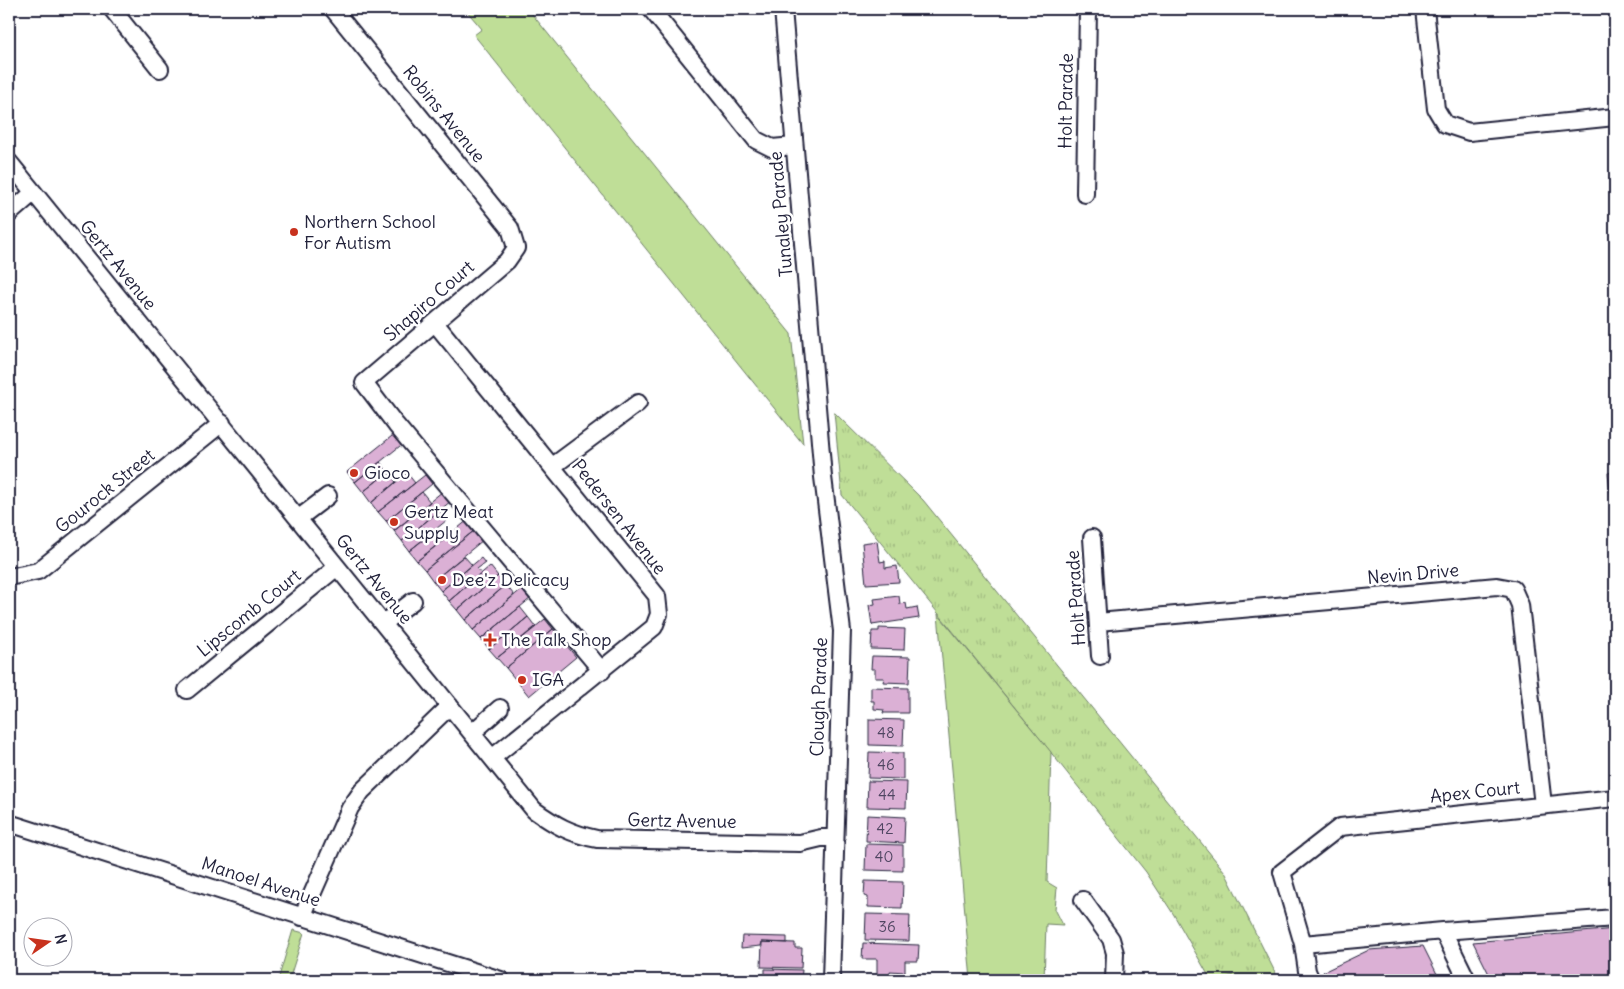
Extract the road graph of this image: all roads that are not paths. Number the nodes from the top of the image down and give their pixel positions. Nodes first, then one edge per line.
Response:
1 (112, 9) edge
2 (333, 9) edge
3 (651, 9) edge
4 (782, 9) edge
5 (1088, 9) edge
6 (1425, 9) edge
7 (160, 69) dead end
8 (1615, 117) edge
9 (794, 146) junction
10 (9, 162) edge
11 (33, 193) junction
12 (1085, 194) dead end
13 (9, 214) edge
14 (516, 248) joint
15 (435, 323) junction
16 (638, 403) dead end
17 (819, 415) joint
18 (222, 423) junction
19 (553, 466) junction
20 (328, 496) dead end
21 (299, 518) junction
22 (1092, 538) dead end
23 (337, 567) junction
24 (9, 578) edge
25 (413, 601) dead end
26 (1098, 622) junction
27 (384, 623) junction
28 (1100, 656) dead end
29 (602, 670) junction
30 (187, 690) dead end
31 (450, 706) junction
32 (500, 708) dead end
33 (472, 733) junction
34 (492, 758) junction
35 (1615, 798) edge
36 (1543, 805) junction
37 (9, 823) edge
38 (835, 844) junction
39 (1083, 900) dead end
40 (302, 916) junction
41 (1615, 918) edge
42 (1444, 931) junction
43 (1302, 944) junction
44 (501, 980) edge
45 (831, 980) edge
46 (1114, 980) edge
47 (1311, 980) edge
48 (1466, 980) edge

1 - 7 street
2 - 14 street, Robins Avenue
3 - 9 street
4 - 9 street, Tunaley Parade
5 - 12 street, Holt Parade
6 - 8 street
9 - 17 street, Tunaley Parade
10 - 11 street, Gertz Avenue
11 - 13 street
11 - 18 street, Gertz Avenue
14 - 15 street, Shapiro Court
15 - 19 street, Pedersen Avenue
15 - 29 street, Shapiro Court
16 - 19 street
17 - 38 street, Clough Parade
18 - 21 street, Gertz Avenue
18 - 24 street, Gourock Street
19 - 29 street, Pedersen Avenue
20 - 21 street
21 - 23 street, Gertz Avenue
22 - 26 street, Holt Parade
23 - 27 street, Gertz Avenue
23 - 30 street, Lipscomb Court
25 - 27 street
26 - 28 street, Holt Parade
26 - 36 street, Nevin Drive
27 - 31 street, Gertz Avenue
29 - 34 street, Pedersen Avenue
31 - 33 street, Gertz Avenue
31 - 40 street
32 - 33 street
33 - 34 street, Gertz Avenue
34 - 38 street, Gertz Avenue
35 - 36 street, Apex Court
36 - 43 street, Apex Court
37 - 40 street, Manoel Avenue
38 - 45 street, Clough Parade
39 - 46 street
40 - 44 street, Manoel Avenue
41 - 42 street
42 - 43 street
42 - 48 street
43 - 47 street

